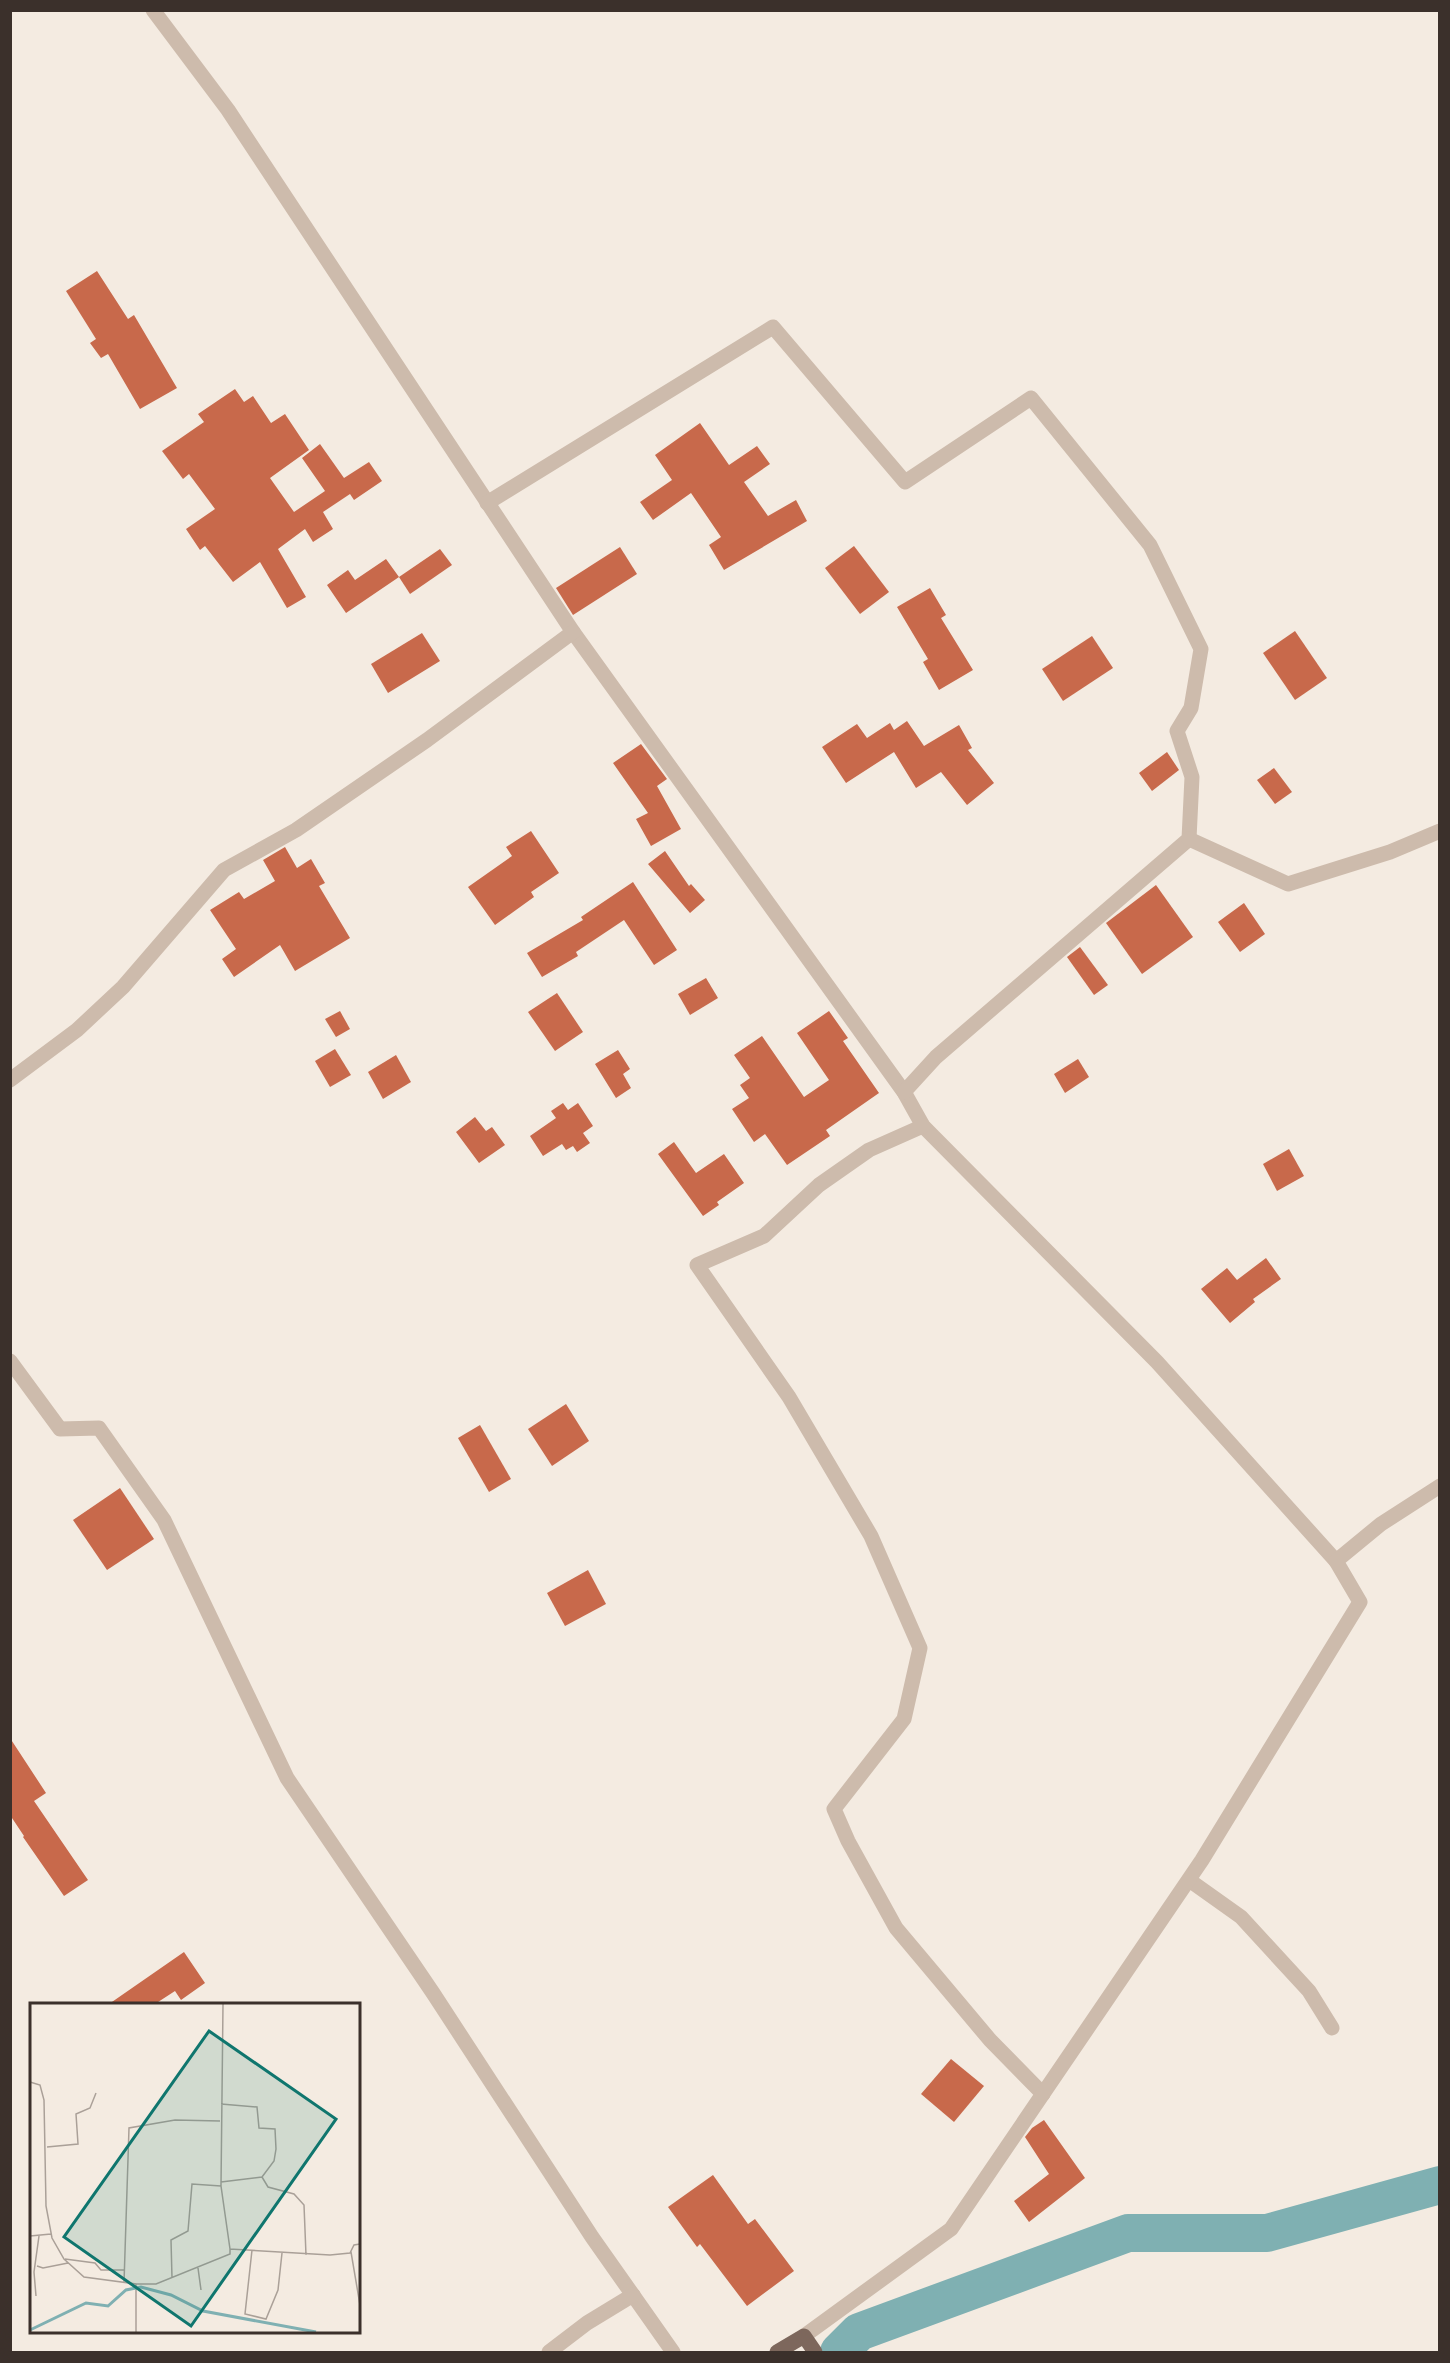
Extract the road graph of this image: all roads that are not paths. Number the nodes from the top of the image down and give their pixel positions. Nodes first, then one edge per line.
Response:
1 (153, 10) edge
2 (488, 503) junction
3 (573, 632) junction
4 (1440, 831) edge
5 (1189, 839) junction
6 (10, 1080) edge
7 (904, 1092) junction
8 (922, 1126) junction
9 (10, 1361) edge
10 (1440, 1486) edge
11 (1336, 1561) junction
12 (1189, 1880) junction
13 (1332, 2028) dead end
14 (1043, 2094) junction
15 (633, 2295) junction
16 (804, 2336) junction
17 (549, 2352) edge
18 (673, 2352) edge
19 (777, 2352) edge
20 (815, 2352) edge

1 - 2 street
2 - 3 street
2 - 5 street
3 - 6 street
3 - 7 street
4 - 5 street
5 - 7 street
7 - 8 street
8 - 11 street
8 - 14 street
9 - 15 street
10 - 11 street
11 - 12 street
12 - 13 street
12 - 14 street
14 - 16 street
15 - 17 street
15 - 18 street
16 - 19 main road
16 - 20 main road

